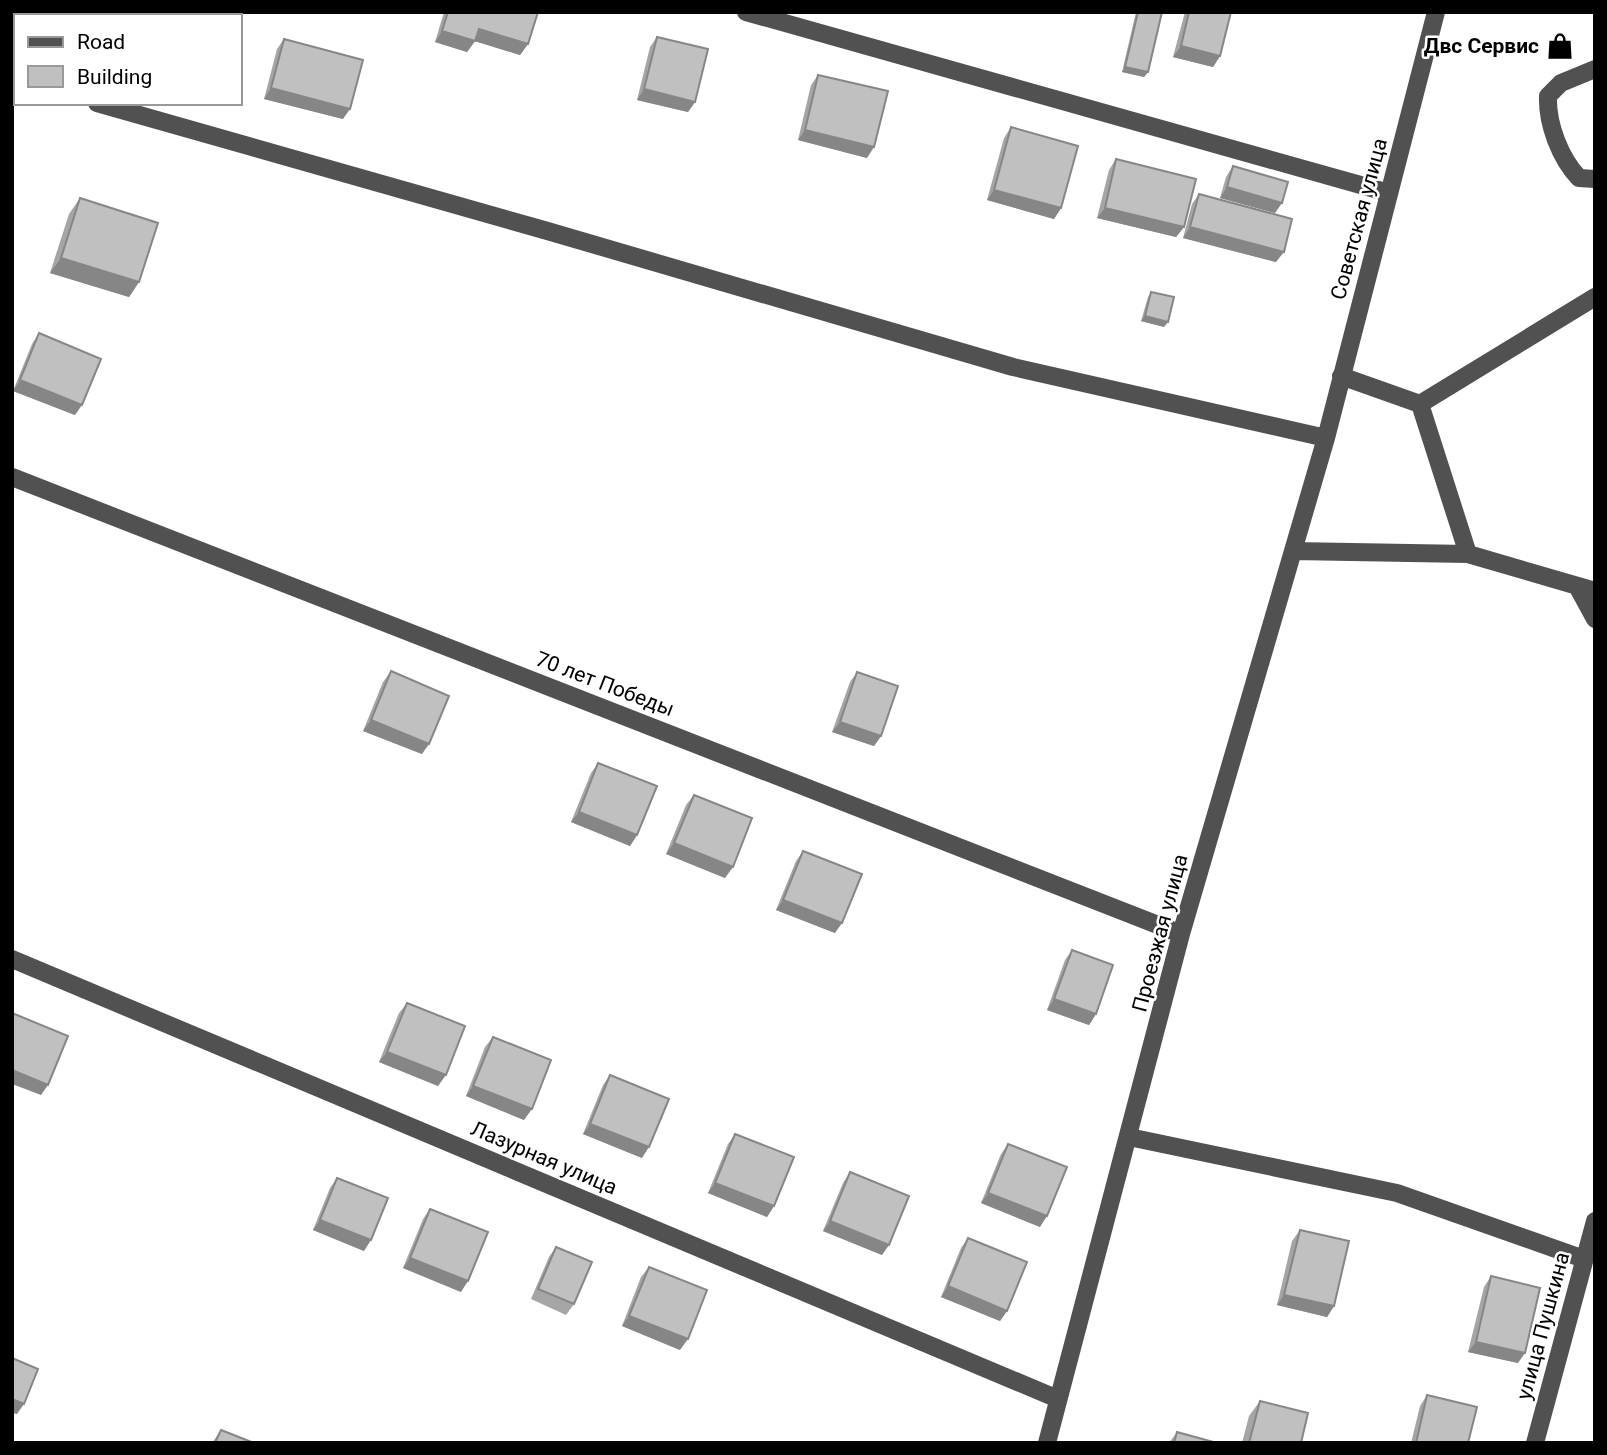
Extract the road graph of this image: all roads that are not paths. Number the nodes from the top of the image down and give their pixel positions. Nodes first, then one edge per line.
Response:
1 (746, 12) edge
2 (1436, 12) edge
3 (1595, 69) edge
4 (104, 105) edge
5 (1595, 179) edge
6 (1389, 193) junction
7 (1595, 297) edge
8 (1341, 376) junction
9 (1420, 404) junction
10 (1326, 438) junction
11 (12, 477) edge
12 (1293, 551) junction
13 (1468, 554) junction
14 (1577, 586) junction
15 (1595, 591) edge
16 (1595, 619) edge
17 (1181, 934) junction
18 (12, 959) edge
19 (1129, 1138) junction
20 (1595, 1220) edge
21 (1584, 1259) junction
22 (1058, 1399) junction
23 (1047, 1443) edge
24 (1535, 1443) edge

1 - 6 street
2 - 6 street, Советская улица
3 - 5 street
4 - 10 street
6 - 8 street, Советская улица
7 - 9 street
8 - 9 street
8 - 10 street, Советская улица
9 - 13 street
10 - 12 street, Проезжая улица
11 - 17 street, 70 лет Победы
12 - 13 street
12 - 17 street, Проезжая улица
13 - 14 street
14 - 15 street
14 - 16 street
17 - 19 street, Проезжая улица
18 - 22 street, Лазурная улица
19 - 21 street
19 - 22 street, Проезжая улица
20 - 21 street, улица Пушкина
21 - 24 street, улица Пушкина
22 - 23 street, Проезжая улица

